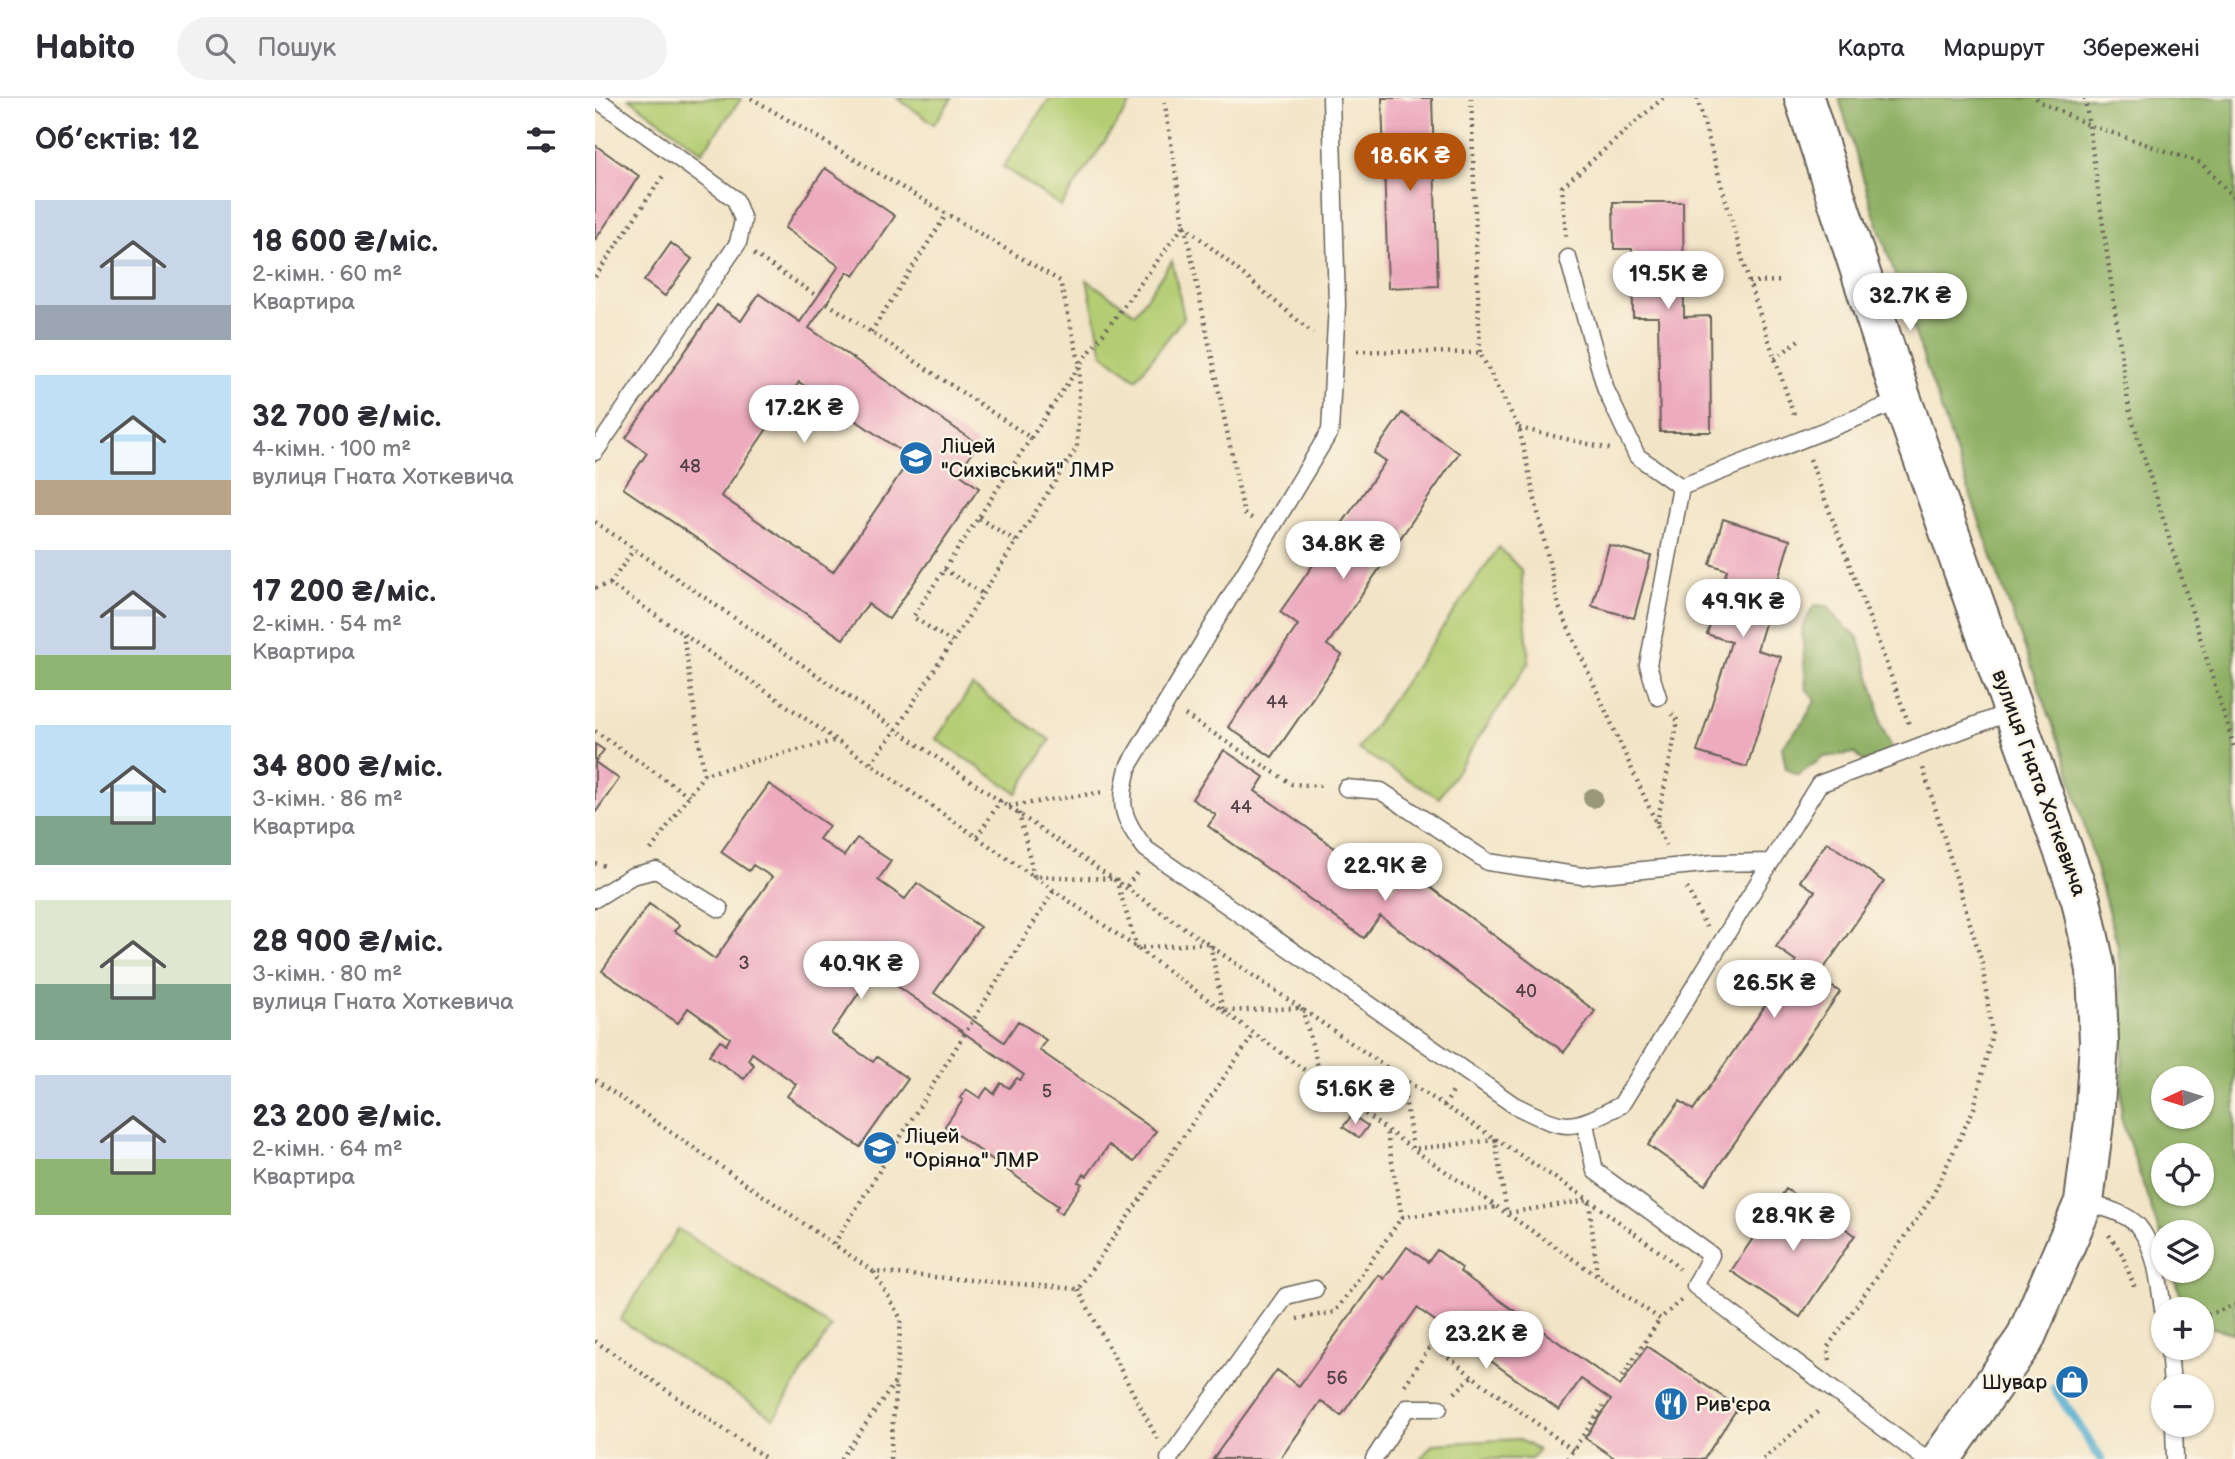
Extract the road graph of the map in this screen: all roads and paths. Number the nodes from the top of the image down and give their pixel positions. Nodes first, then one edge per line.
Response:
1 (595, 98) edge
2 (751, 98) edge
3 (1164, 98) edge
4 (1331, 98) edge
5 (1471, 98) edge
6 (1663, 98) edge
7 (1804, 98) edge
8 (2036, 98) edge
9 (2085, 98) edge
10 (2088, 125) junction
11 (676, 156) junction
12 (2235, 199) edge
13 (946, 215) junction
14 (1184, 225) junction
15 (737, 243) junction
16 (1568, 258) joint
17 (595, 277) edge
18 (1784, 281) dead end
19 (1749, 282) dead end
20 (817, 296) dead end
21 (827, 303) dead end
22 (871, 332) junction
23 (1801, 338) dead end
24 (1334, 351) junction
25 (1480, 353) junction
26 (1775, 359) dead end
27 (1080, 365) junction
28 (1902, 400) junction
29 (1519, 428) junction
30 (1031, 438) junction
31 (595, 452) edge
32 (1637, 456) junction
33 (1681, 487) junction
34 (1244, 514) dead end
35 (978, 517) junction
36 (595, 522) edge
37 (1016, 541) junction
38 (634, 549) junction
39 (944, 569) junction
40 (610, 584) junction
41 (595, 588) edge
42 (983, 594) junction
43 (683, 634) junction
44 (952, 642) junction
45 (1658, 697) joint
46 (1166, 703) junction
47 (2013, 711) junction
48 (897, 728) junction
49 (595, 731) edge
50 (838, 740) junction
51 (2235, 750) edge
52 (871, 763) junction
53 (704, 774) junction
54 (1346, 788) joint
55 (1122, 790) junction
56 (689, 796) junction
57 (1001, 800) junction
58 (1009, 806) junction
59 (1019, 812) junction
60 (1656, 823) junction
61 (977, 837) junction
62 (1770, 862) junction
63 (1676, 867) junction
64 (632, 876) junction
65 (1034, 876) junction
66 (1116, 879) junction
67 (1054, 890) junction
68 (595, 899) edge
69 (720, 909) dead end
70 (1210, 943) junction
71 (1137, 948) junction
72 (1717, 949) junction
73 (1302, 1008) junction
74 (1223, 1011) junction
75 (1255, 1034) junction
76 (1402, 1078) junction
77 (595, 1080) edge
78 (1322, 1081) junction
79 (1585, 1124) junction
80 (1386, 1129) junction
81 (1495, 1140) junction
82 (1413, 1149) junction
83 (1589, 1200) junction
84 (1497, 1207) junction
85 (1507, 1213) junction
86 (2093, 1214) junction
87 (1402, 1217) junction
88 (834, 1244) junction
89 (874, 1272) junction
90 (1597, 1275) junction
91 (1696, 1286) junction
92 (1078, 1289) junction
93 (1315, 1289) dead end
94 (2137, 1294) dead end
95 (2161, 1297) edge
96 (2235, 1305) edge
97 (2214, 1312) edge
98 (1660, 1319) junction
99 (1266, 1325) junction
100 (595, 1340) edge
101 (1622, 1377) dead end
102 (896, 1381) junction
103 (1839, 1393) junction
104 (1602, 1406) dead end
105 (1439, 1408) joint
106 (1154, 1433) dead end
107 (2174, 1437) edge
108 (1573, 1450) junction
109 (767, 1459) edge
110 (841, 1459) edge
111 (890, 1459) edge
112 (1169, 1459) edge
113 (1374, 1459) edge
114 (1567, 1459) edge
115 (1763, 1459) edge
116 (1925, 1459) edge
117 (1941, 1459) edge
118 (2175, 1459) edge

1 - 11 lane
2 - 13 path
3 - 14 path
4 - 24 lane
5 - 25 path
6 - 16 path
7 - 28 street, вулиця Гната Хоткевича
8 - 10 path
9 - 10 path
10 - 12 path
10 - 51 path
11 - 15 lane
11 - 17 path
13 - 22 path
13 - 27 path
14 - 24 path
14 - 27 path
14 - 34 path
15 - 20 path
15 - 31 lane
16 - 32 lane
18 - 19 path
21 - 22 path
22 - 30 path
23 - 26 path
24 - 25 path
24 - 46 lane
25 - 29 path
27 - 30 path
27 - 37 path
28 - 33 lane
28 - 47 street, вулиця Гната Хоткевича
29 - 32 path
29 - 60 path
30 - 35 path
32 - 33 lane
33 - 45 lane
35 - 37 path
35 - 39 path
36 - 38 path
37 - 42 path
38 - 40 path
38 - 48 path
39 - 42 path
39 - 44 path
40 - 41 path
40 - 43 path
42 - 44 path
43 - 50 path
43 - 53 path
44 - 48 path
45 - 60 path
46 - 54 path
46 - 55 lane
47 - 62 lane
47 - 86 street, вулиця Гната Хоткевича
48 - 52 path
48 - 57 path
49 - 56 path
50 - 52 path
50 - 53 path
52 - 61 path
53 - 56 path
54 - 63 lane
55 - 58 path
55 - 79 lane
56 - 64 path
57 - 58 path
57 - 61 path
58 - 59 path
59 - 65 path
59 - 66 path
60 - 63 path
61 - 65 path
62 - 63 lane
62 - 72 lane
63 - 72 path
64 - 68 lane
64 - 69 lane
65 - 66 path
65 - 67 path
66 - 70 path
66 - 71 path
67 - 71 path
67 - 88 path
70 - 71 path
70 - 73 path
70 - 74 path
71 - 74 path
72 - 79 lane
73 - 74 path
73 - 76 path
73 - 78 path
74 - 75 path
75 - 78 path
75 - 92 path
76 - 78 path
76 - 81 path
76 - 82 path
77 - 88 path
78 - 80 path
79 - 91 lane
80 - 82 path
80 - 87 path
81 - 82 path
81 - 83 path
81 - 85 path
82 - 84 path
83 - 85 path
83 - 90 path
83 - 91 path
84 - 85 path
84 - 87 path
85 - 90 path
86 - 94 path
86 - 95 lane
86 - 117 street, вулиця Гната Хоткевича
87 - 99 path
88 - 89 path
89 - 92 path
89 - 102 path
90 - 98 path
91 - 98 path
91 - 103 lane
92 - 106 path
93 - 99 lane
96 - 97 path
98 - 101 path
99 - 112 lane
100 - 109 path
102 - 110 path
102 - 111 path
103 - 115 path
103 - 116 lane
104 - 108 path
105 - 108 path
105 - 113 lane
107 - 118 lane
108 - 114 path

